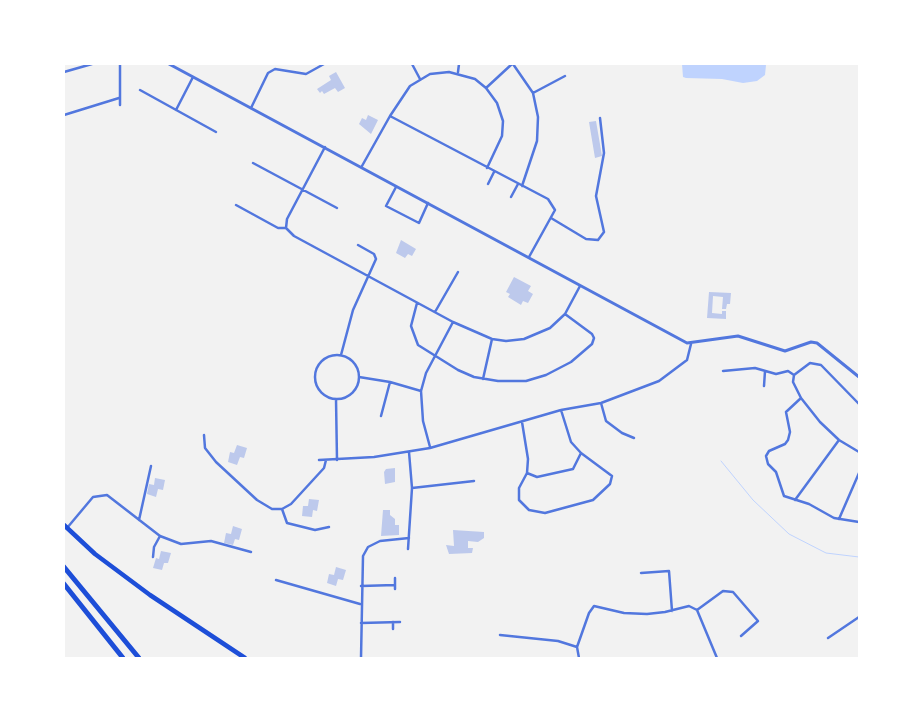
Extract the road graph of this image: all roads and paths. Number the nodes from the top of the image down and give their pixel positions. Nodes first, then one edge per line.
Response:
1 (92, 64) edge
2 (120, 64) edge
3 (169, 64) edge
4 (324, 64) edge
5 (412, 64) edge
6 (459, 64) edge
7 (513, 64) edge
8 (64, 72) edge
9 (457, 73) junction
10 (564, 76) dead end
11 (193, 77) junction
12 (420, 79) junction
13 (486, 88) junction
14 (140, 90) dead end
15 (533, 92) junction
16 (119, 98) junction
17 (120, 105) dead end
18 (251, 108) junction
19 (176, 110) junction
20 (64, 115) edge
21 (390, 116) junction
22 (600, 118) dead end
23 (216, 132) dead end
24 (325, 147) junction
25 (253, 163) dead end
26 (362, 166) junction
27 (487, 168) junction
28 (494, 172) junction
29 (488, 184) dead end
30 (518, 184) junction
31 (522, 186) junction
32 (396, 187) junction
33 (301, 189) junction
34 (511, 197) dead end
35 (428, 203) junction
36 (236, 205) dead end
37 (337, 208) dead end
38 (551, 218) junction
39 (286, 228) junction
40 (358, 245) dead end
41 (529, 258) junction
42 (458, 272) dead end
43 (368, 276) junction
44 (580, 285) junction
45 (417, 302) junction
46 (435, 312) junction
47 (564, 314) junction
48 (453, 322) junction
49 (492, 339) junction
50 (691, 344) junction
51 (341, 355) junction
52 (434, 357) junction
53 (733, 370) junction
54 (723, 371) dead end
55 (765, 371) junction
56 (734, 375) dead end
57 (794, 375) junction
58 (859, 377) edge
59 (359, 378) junction
60 (483, 379) junction
61 (390, 382) junction
62 (764, 386) dead end
63 (421, 391) junction
64 (801, 398) junction
65 (336, 399) junction
66 (601, 404) junction
67 (859, 404) edge
68 (561, 410) junction
69 (381, 416) dead end
70 (522, 422) junction
71 (204, 434) dead end
72 (634, 438) dead end
73 (839, 440) junction
74 (430, 448) junction
75 (409, 452) junction
76 (859, 452) edge
77 (581, 453) junction
78 (319, 460) dead end
79 (326, 460) junction
80 (337, 460) junction
81 (151, 466) dead end
82 (527, 473) junction
83 (859, 473) edge
84 (474, 481) dead end
85 (412, 488) junction
86 (795, 500) junction
87 (282, 509) junction
88 (839, 519) junction
89 (139, 520) junction
90 (859, 522) edge
91 (65, 526) edge
92 (329, 527) dead end
93 (160, 536) junction
94 (409, 538) junction
95 (408, 549) dead end
96 (251, 552) dead end
97 (153, 557) dead end
98 (64, 567) edge
99 (641, 573) dead end
100 (395, 578) dead end
101 (276, 580) dead end
102 (64, 584) edge
103 (395, 585) junction
104 (361, 586) junction
105 (395, 589) dead end
106 (360, 604) junction
107 (697, 610) junction
108 (672, 611) junction
109 (859, 617) edge
110 (393, 622) junction
111 (400, 622) dead end
112 (361, 623) junction
113 (393, 629) dead end
114 (500, 635) dead end
115 (741, 636) dead end
116 (828, 638) dead end
117 (577, 647) junction
118 (124, 658) edge
119 (139, 658) edge
120 (245, 658) edge
121 (361, 658) edge
122 (579, 658) edge
123 (716, 658) edge

1 - 8 street
2 - 16 street
3 - 11 street
4 - 18 street
5 - 12 street
6 - 9 street
7 - 13 street
7 - 15 street
9 - 12 street
9 - 13 street
10 - 15 street
11 - 18 street
11 - 19 street
12 - 21 street
13 - 27 street
14 - 19 street
15 - 31 street
16 - 17 street
16 - 20 street
18 - 24 street
19 - 23 street
21 - 26 street
21 - 27 street
22 - 38 street
24 - 26 street
24 - 33 street
25 - 33 street
26 - 32 street
27 - 28 street
28 - 29 street
28 - 30 street
30 - 31 street
30 - 34 street
31 - 38 street
32 - 35 street
32 - 35 street
33 - 37 street
33 - 39 street
35 - 41 street
36 - 39 street
38 - 41 street
39 - 43 street
40 - 43 street
41 - 44 street
42 - 46 street
43 - 45 street
43 - 51 street
44 - 47 street
44 - 50 street
45 - 46 street
45 - 52 street
46 - 48 street
47 - 49 street
47 - 60 street
48 - 49 street
48 - 52 street
49 - 60 street
50 - 58 street
50 - 66 street
51 - 59 street
51 - 65 street
52 - 60 street
52 - 63 street
53 - 54 street
53 - 55 street
53 - 56 street
55 - 57 street
55 - 62 street
57 - 64 street
57 - 67 street
59 - 61 street
59 - 65 street
61 - 63 street
61 - 69 street
63 - 74 street
64 - 73 street
64 - 86 street
65 - 80 street
66 - 68 street
66 - 72 street
68 - 70 street
68 - 77 street
70 - 74 street
70 - 82 street
71 - 87 street
73 - 76 street
73 - 86 street
74 - 75 street
75 - 80 street
75 - 85 street
77 - 82 street
77 - 82 street
78 - 79 street
79 - 80 street
79 - 87 street
81 - 89 street
83 - 88 street
84 - 85 street
85 - 94 street
86 - 88 street
87 - 92 street
88 - 90 street
89 - 91 street
89 - 93 street
91 - 120 main road
93 - 96 street
93 - 97 street
94 - 95 street
94 - 104 street
98 - 119 highway
99 - 108 street
100 - 103 street
101 - 106 street
102 - 118 highway
103 - 104 street
103 - 105 street
104 - 106 street
106 - 112 street
107 - 108 street
107 - 115 street
107 - 123 street
108 - 117 street
109 - 116 street
110 - 111 street
110 - 112 street
110 - 113 street
112 - 121 street
114 - 117 street
117 - 122 street

